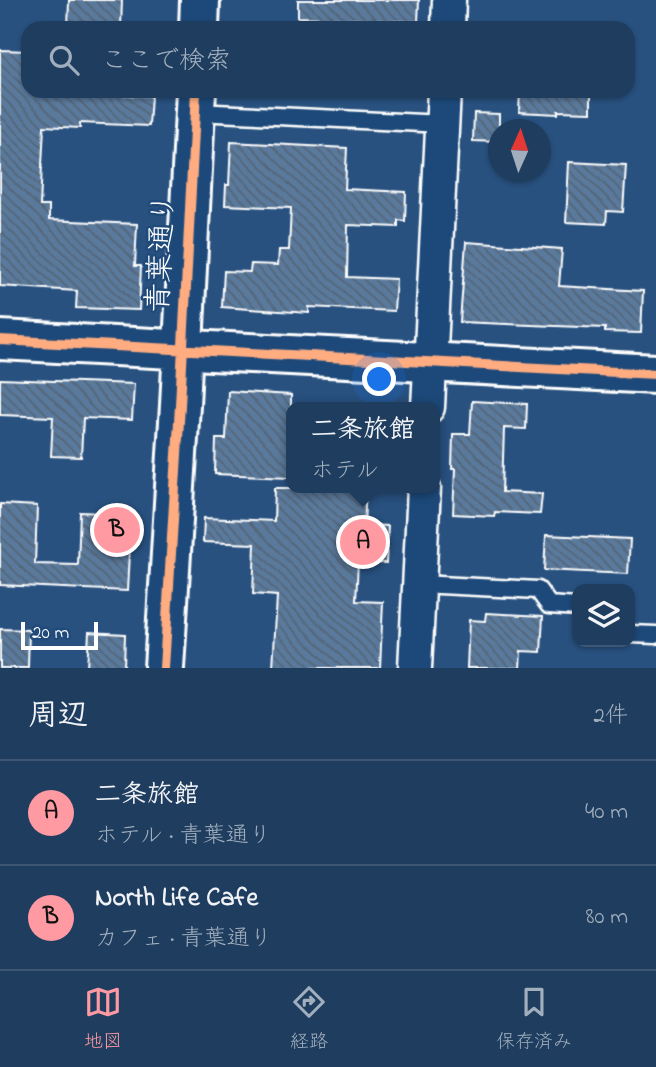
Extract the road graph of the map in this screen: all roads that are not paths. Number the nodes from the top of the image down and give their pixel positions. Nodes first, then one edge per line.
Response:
1 (200, 0) edge
2 (449, 0) edge
3 (199, 21) edge
4 (448, 21) edge
5 (444, 98) edge
6 (195, 102) edge
7 (443, 124) junction
8 (0, 340) edge
9 (183, 348) junction
10 (430, 362) junction
11 (656, 374) edge
12 (428, 402) edge
13 (424, 493) edge
14 (419, 584) junction
15 (572, 607) edge
16 (635, 634) edge
17 (656, 635) edge
18 (164, 668) edge
19 (415, 668) edge

1 - 3 street
2 - 4 street
5 - 7 street
6 - 7 lane
6 - 9 street, 青葉通り
7 - 10 street
8 - 9 street
9 - 10 street
9 - 18 street, 青葉通り
10 - 11 street
10 - 12 street
13 - 14 street
14 - 15 lane
14 - 19 street
16 - 17 lane

